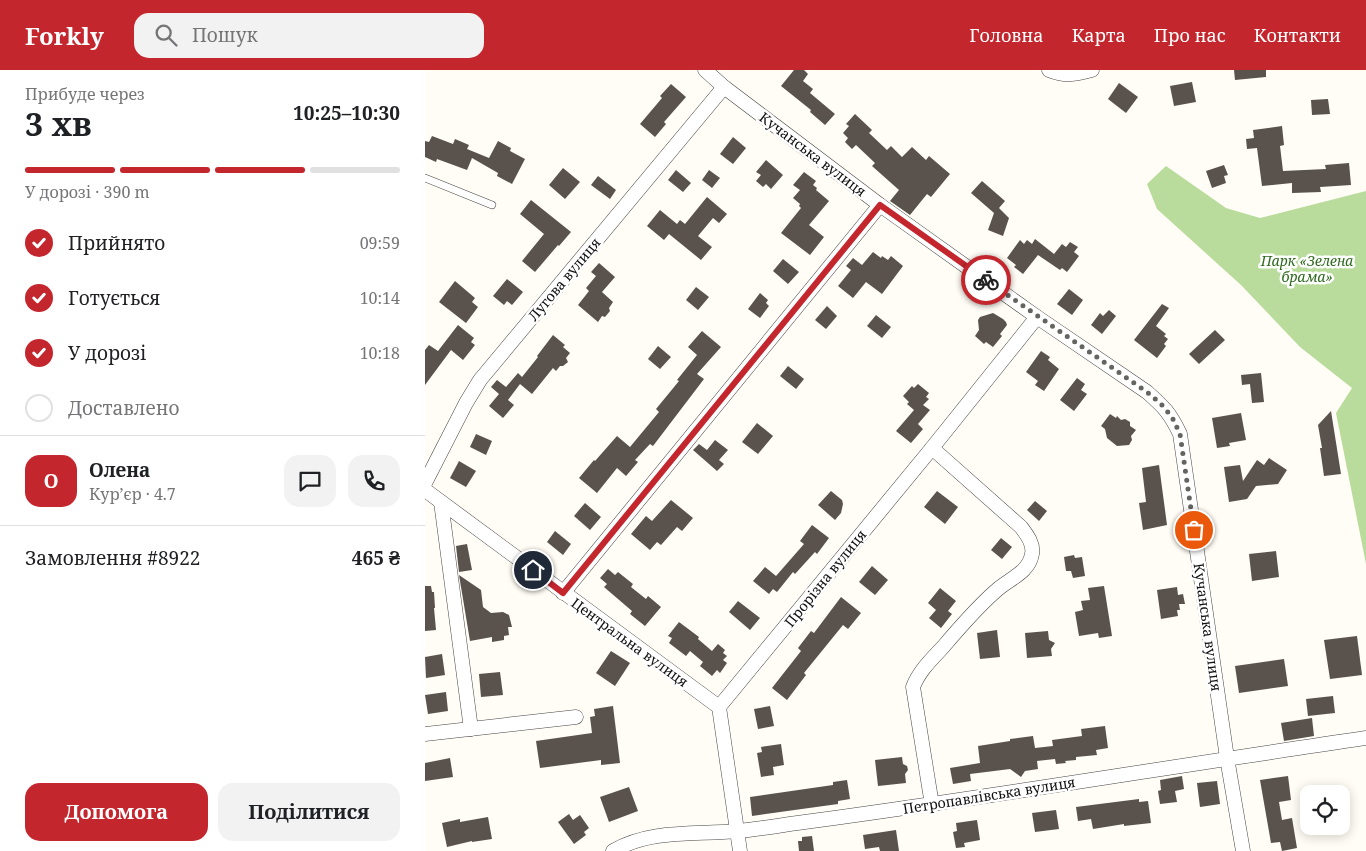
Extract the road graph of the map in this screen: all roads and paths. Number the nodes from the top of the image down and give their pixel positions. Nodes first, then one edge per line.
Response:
1 (705, 70) edge
2 (1049, 70) edge
3 (1092, 70) edge
4 (724, 87) junction
5 (425, 178) edge
6 (491, 205) dead end
7 (880, 205) junction
8 (1037, 316) junction
9 (932, 448) junction
10 (425, 483) edge
11 (425, 490) edge
12 (441, 502) junction
13 (563, 593) junction
14 (719, 707) junction
15 (576, 717) dead end
16 (471, 729) junction
17 (425, 734) edge
18 (1366, 738) edge
19 (1227, 758) junction
20 (932, 804) junction
21 (737, 831) junction
22 (613, 851) edge
23 (740, 851) edge
24 (1243, 851) edge

1 - 4 street, Кучанська вулиця
2 - 3 street
4 - 7 street, Кучанська вулиця
4 - 10 street, Лугова вулиця
5 - 6 lane
7 - 8 street, Кучанська вулиця
7 - 13 street
8 - 9 street, Прорізна вулиця
8 - 19 street, Кучанська вулиця
9 - 14 street, Прорізна вулиця
9 - 20 street
11 - 12 street, Центральна вулиця
12 - 13 street, Центральна вулиця
12 - 16 street
13 - 14 street, Центральна вулиця
14 - 21 street
15 - 16 street
16 - 17 street
18 - 19 street, Петропавлівська вулиця
19 - 20 street, Петропавлівська вулиця
19 - 24 street, Кучанська вулиця
20 - 21 street, Петропавлівська вулиця
21 - 22 street, Петропавлівська вулиця
21 - 23 street

